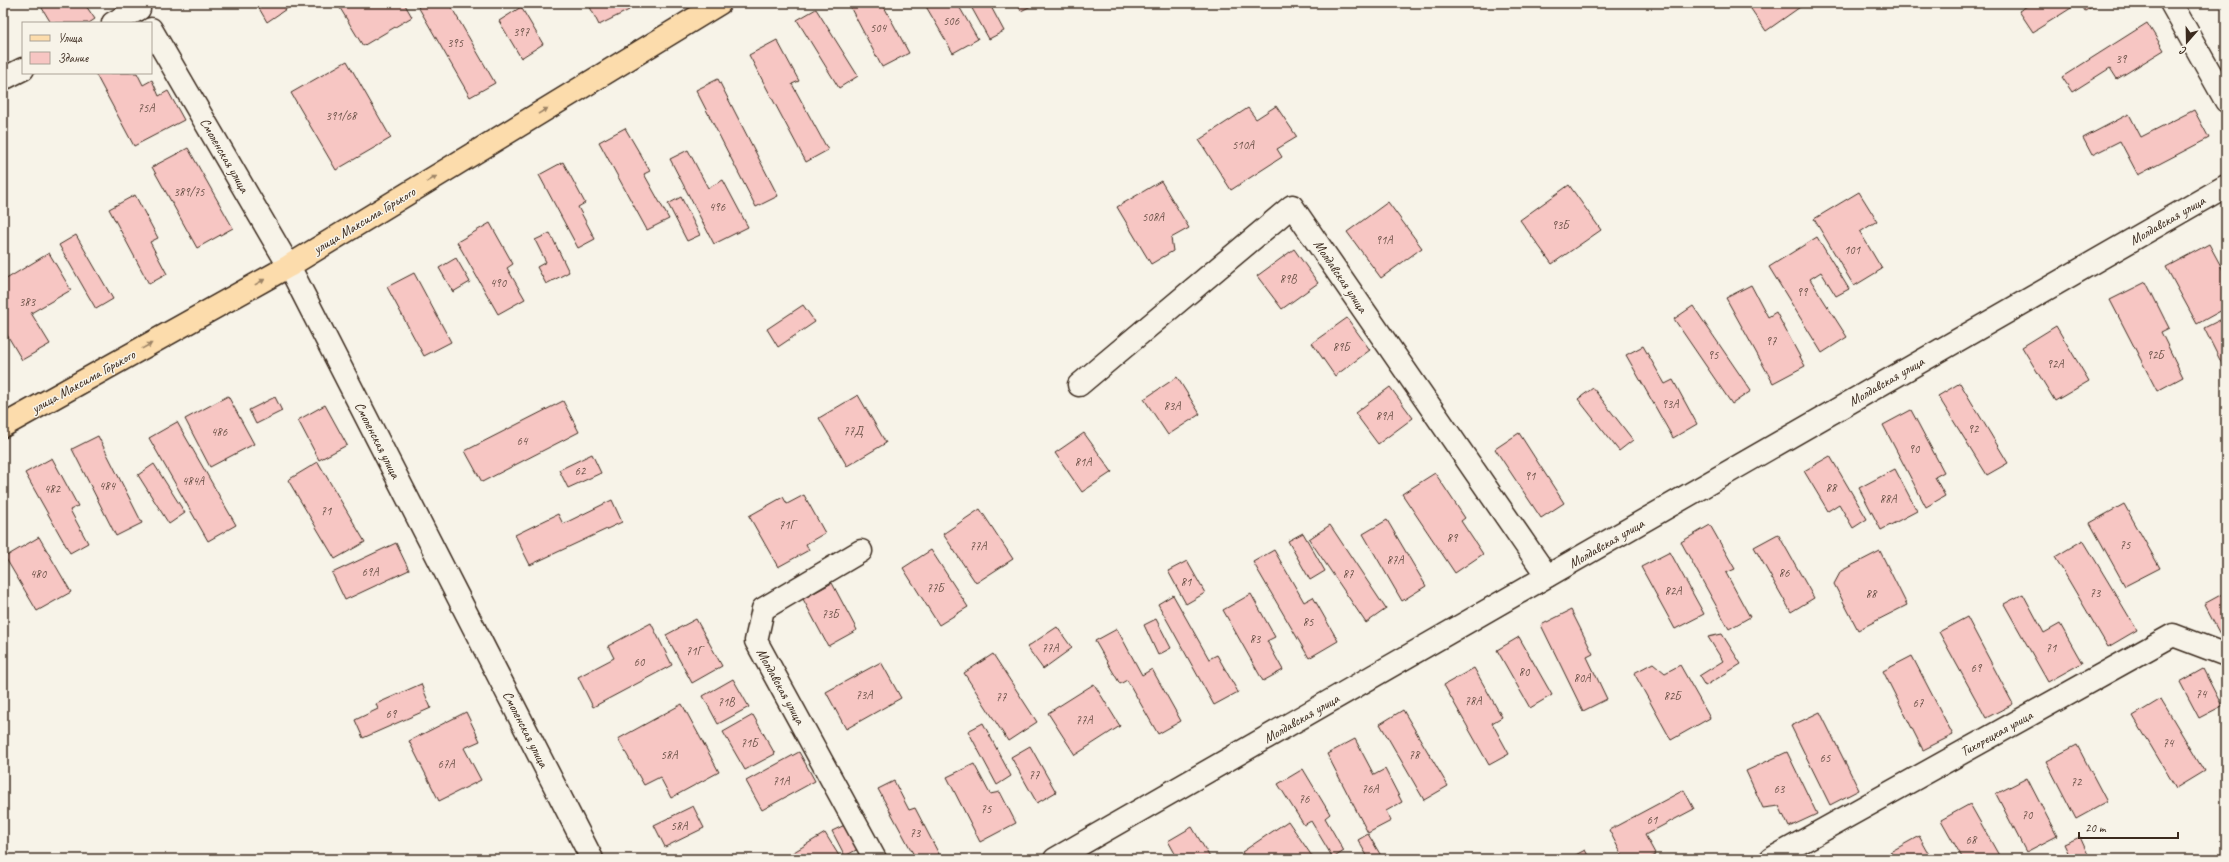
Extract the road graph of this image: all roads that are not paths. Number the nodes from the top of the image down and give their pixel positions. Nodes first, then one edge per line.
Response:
1 (720, 3) edge
2 (2171, 3) edge
3 (141, 12) edge
4 (116, 22) edge
5 (152, 31) edge
6 (22, 70) edge
7 (3, 80) edge
8 (2226, 101) edge
9 (2226, 186) edge
10 (289, 266) junction
11 (1079, 385) dead end
12 (3, 426) edge
13 (861, 551) dead end
14 (1547, 576) junction
15 (2226, 655) edge
16 (592, 859) edge
17 (875, 859) edge
18 (1055, 859) edge
19 (1771, 859) edge

10 -> 1 main road, улица Максима Горького
2 - 8 street
3 - 4 street
5 - 10 street, Смоленская улица
6 - 7 street
9 - 14 street, Молдавская улица
12 -> 10 main road, улица Максима Горького
10 - 16 street, Смоленская улица
11 - 14 street, Молдавская улица
13 - 17 street, Молдавская улица
14 - 18 street, Молдавская улица
15 - 19 street, Тихорецкая улица

